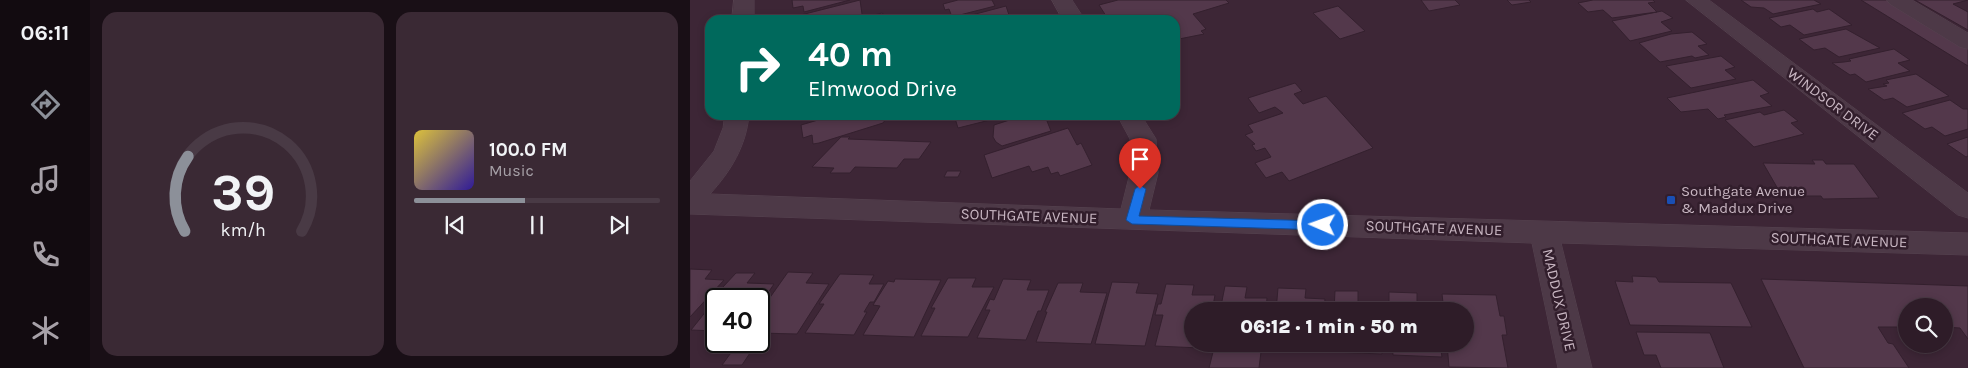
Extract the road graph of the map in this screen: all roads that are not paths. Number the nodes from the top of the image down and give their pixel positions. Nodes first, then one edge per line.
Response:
1 (744, 0) edge
2 (1696, 0) edge
3 (1897, 0) edge
4 (1065, 1) edge
5 (743, 15) edge
6 (1072, 15) edge
7 (1968, 42) edge
8 (737, 120) edge
9 (1131, 120) edge
10 (690, 199) edge
11 (690, 204) edge
12 (1968, 208) edge
13 (1132, 220) junction
14 (1544, 232) junction
15 (1968, 244) edge
16 (1575, 368) edge

1 - 5 street
2 - 12 street, WINDSOR DRIVE
3 - 7 street
4 - 6 street
8 - 10 street
9 - 13 street
11 - 13 street, SOUTHGATE AVENUE
13 - 14 street, SOUTHGATE AVENUE
14 - 15 street, SOUTHGATE AVENUE
14 - 16 street, MADDUX DRIVE

